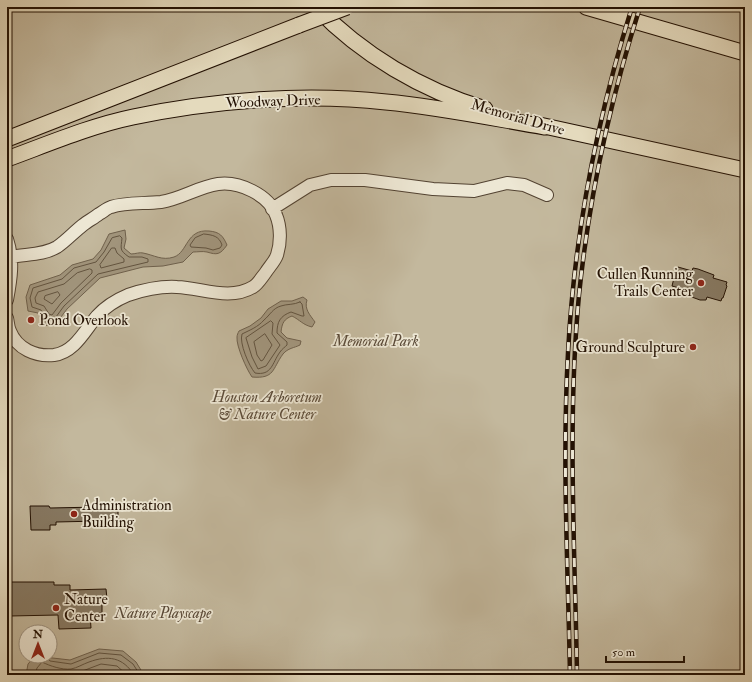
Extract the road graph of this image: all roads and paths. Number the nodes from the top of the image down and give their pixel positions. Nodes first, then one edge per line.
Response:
1 (316, 7) edge
2 (347, 7) edge
3 (587, 8) edge
4 (745, 53) edge
5 (545, 127) junction
6 (7, 139) edge
7 (7, 159) edge
8 (745, 170) edge
9 (547, 195) dead end
10 (272, 209) junction
11 (7, 239) edge
12 (11, 257) junction
13 (7, 300) edge
14 (7, 318) edge

1 - 5 main road, Memorial Drive
2 - 6 main road, bridge
3 - 4 main road
5 - 7 main road, Woodway Drive
5 - 8 main road, Memorial Drive
9 - 10 lane
10 - 12 lane
10 - 14 lane
11 - 12 lane
12 - 13 lane

